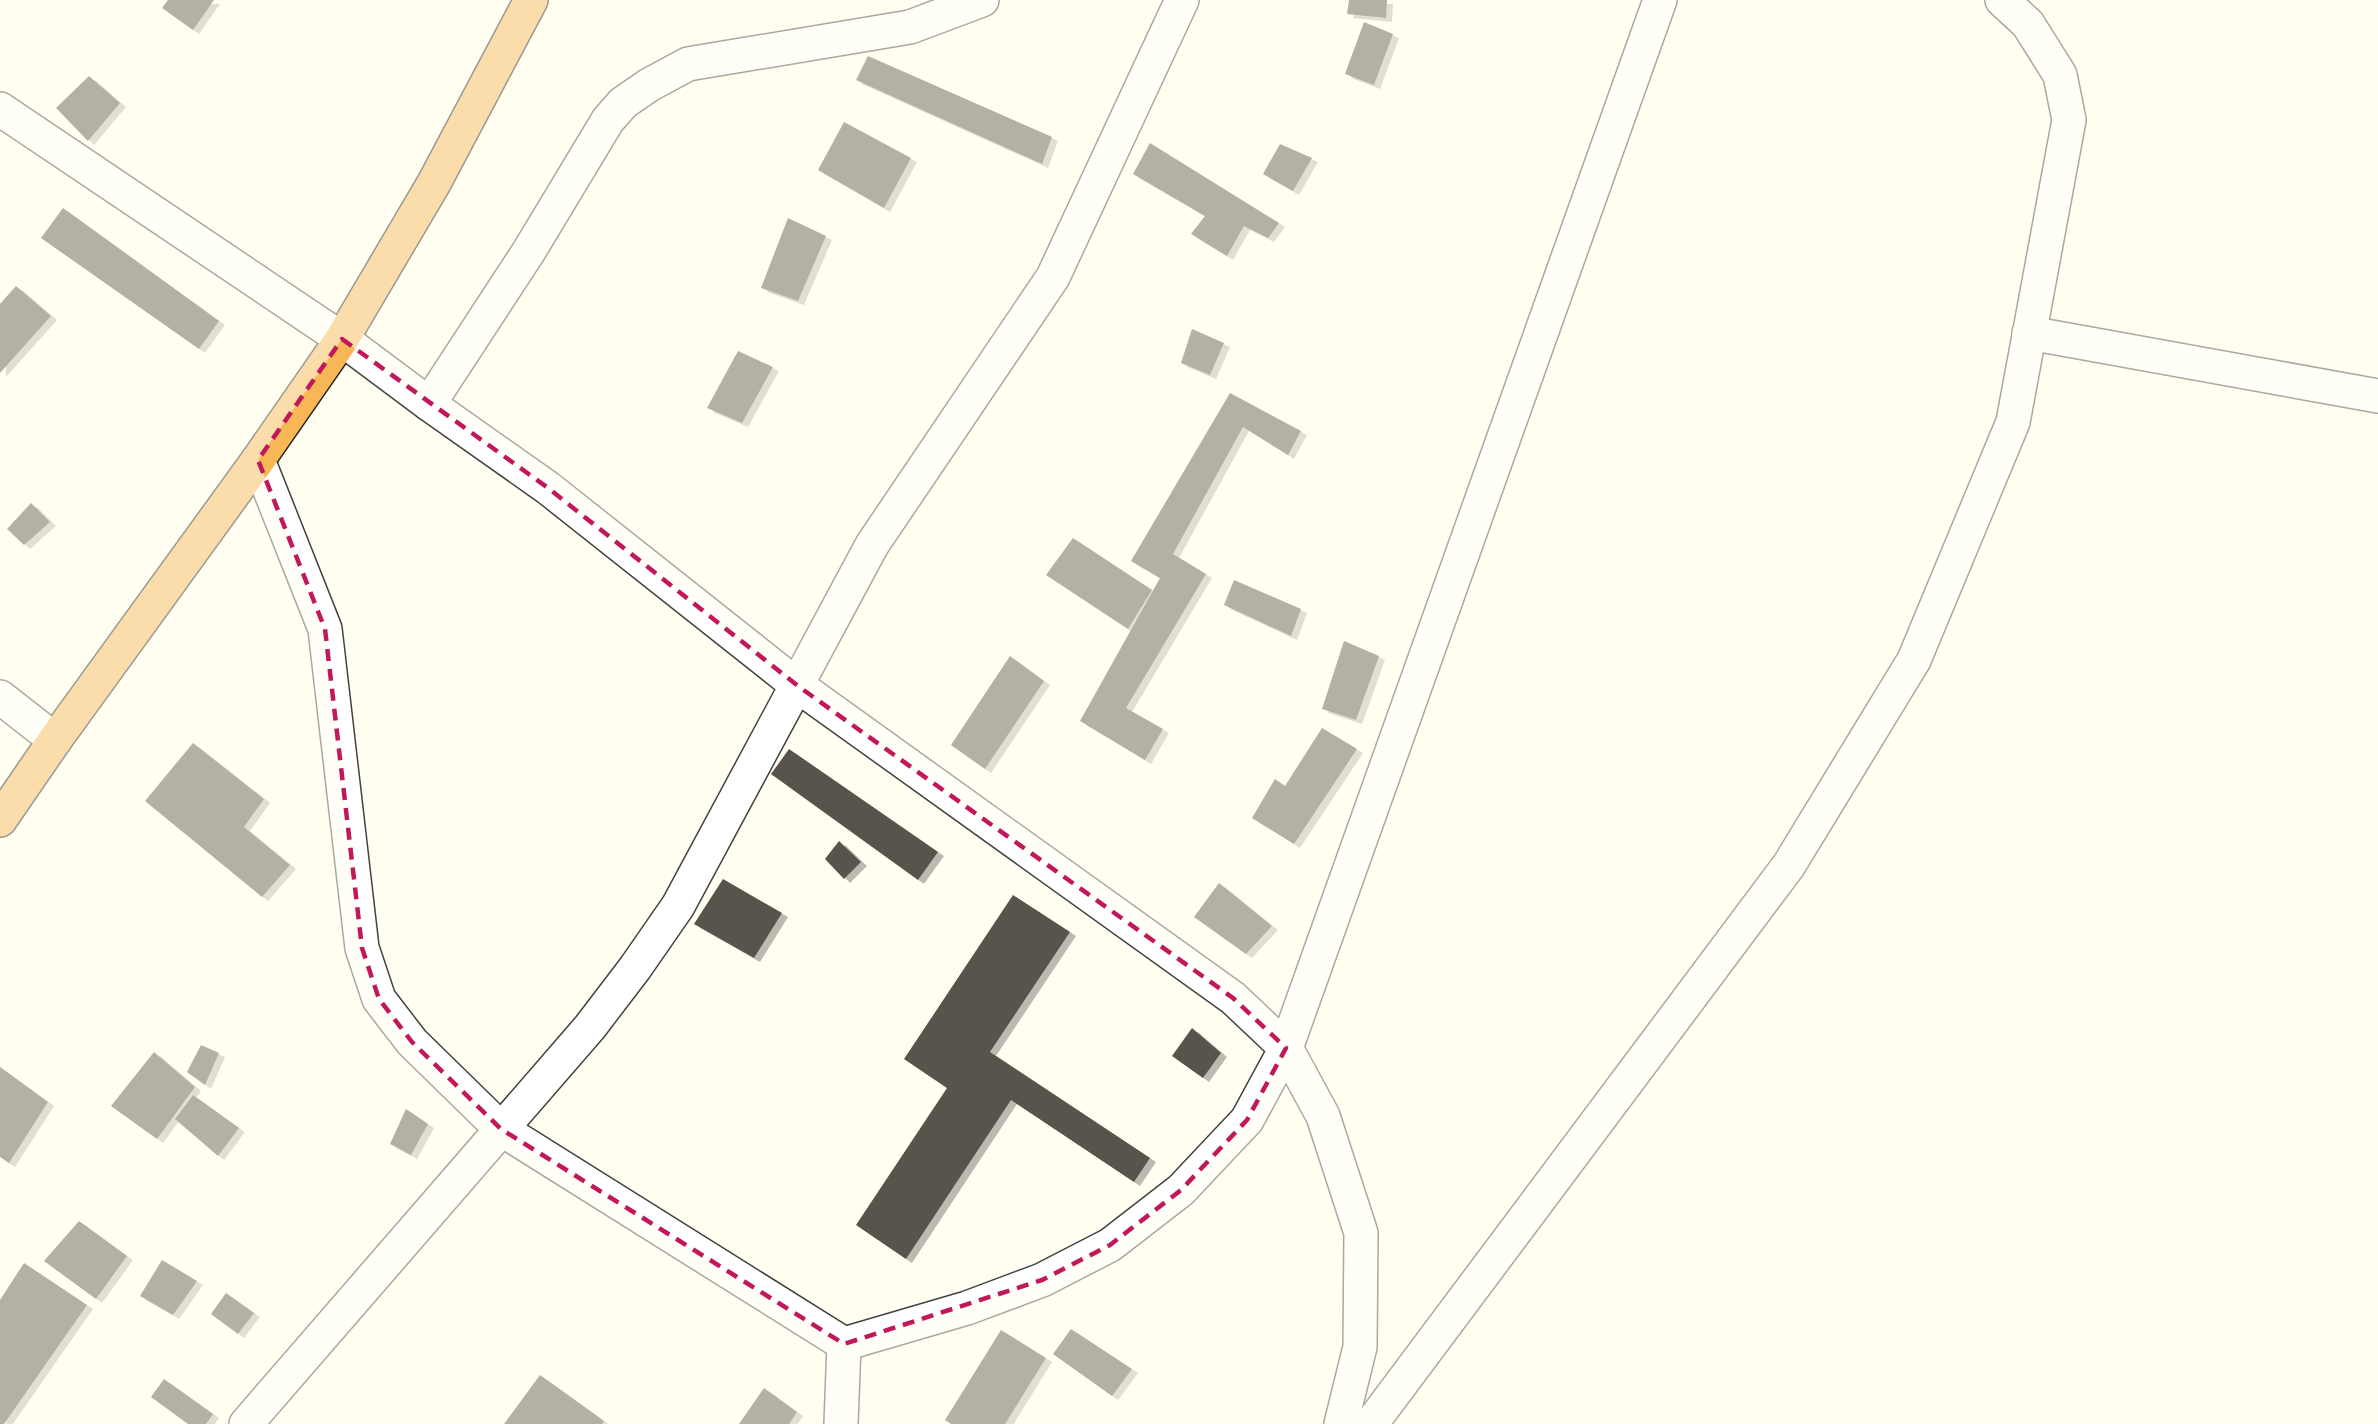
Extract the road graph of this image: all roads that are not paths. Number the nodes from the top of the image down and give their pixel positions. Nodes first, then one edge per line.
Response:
1 (531, 0) edge
2 (982, 0) edge
3 (1182, 0) edge
4 (1660, 0) edge
5 (2002, 0) edge
6 (0, 109) edge
7 (2029, 333) junction
8 (342, 339) junction
9 (2378, 396) edge
10 (429, 404) junction
11 (258, 460) junction
12 (798, 687) junction
13 (0, 697) edge
14 (55, 740) junction
15 (0, 820) edge
16 (1286, 1048) junction
17 (501, 1129) junction
18 (844, 1344) junction
19 (246, 1424) edge
20 (841, 1424) edge
21 (1341, 1424) edge
22 (1371, 1424) edge

1 - 8 highway
2 - 10 street
3 - 12 street
4 - 16 street
5 - 7 street
6 - 8 street
7 - 9 street
7 - 22 street
8 - 10 street
8 - 11 highway
10 - 12 street
11 - 14 highway
11 - 17 street
12 - 16 street
12 - 17 street
13 - 14 street
14 - 15 highway
16 - 18 street
16 - 21 street
17 - 18 street
17 - 19 street
18 - 20 street

